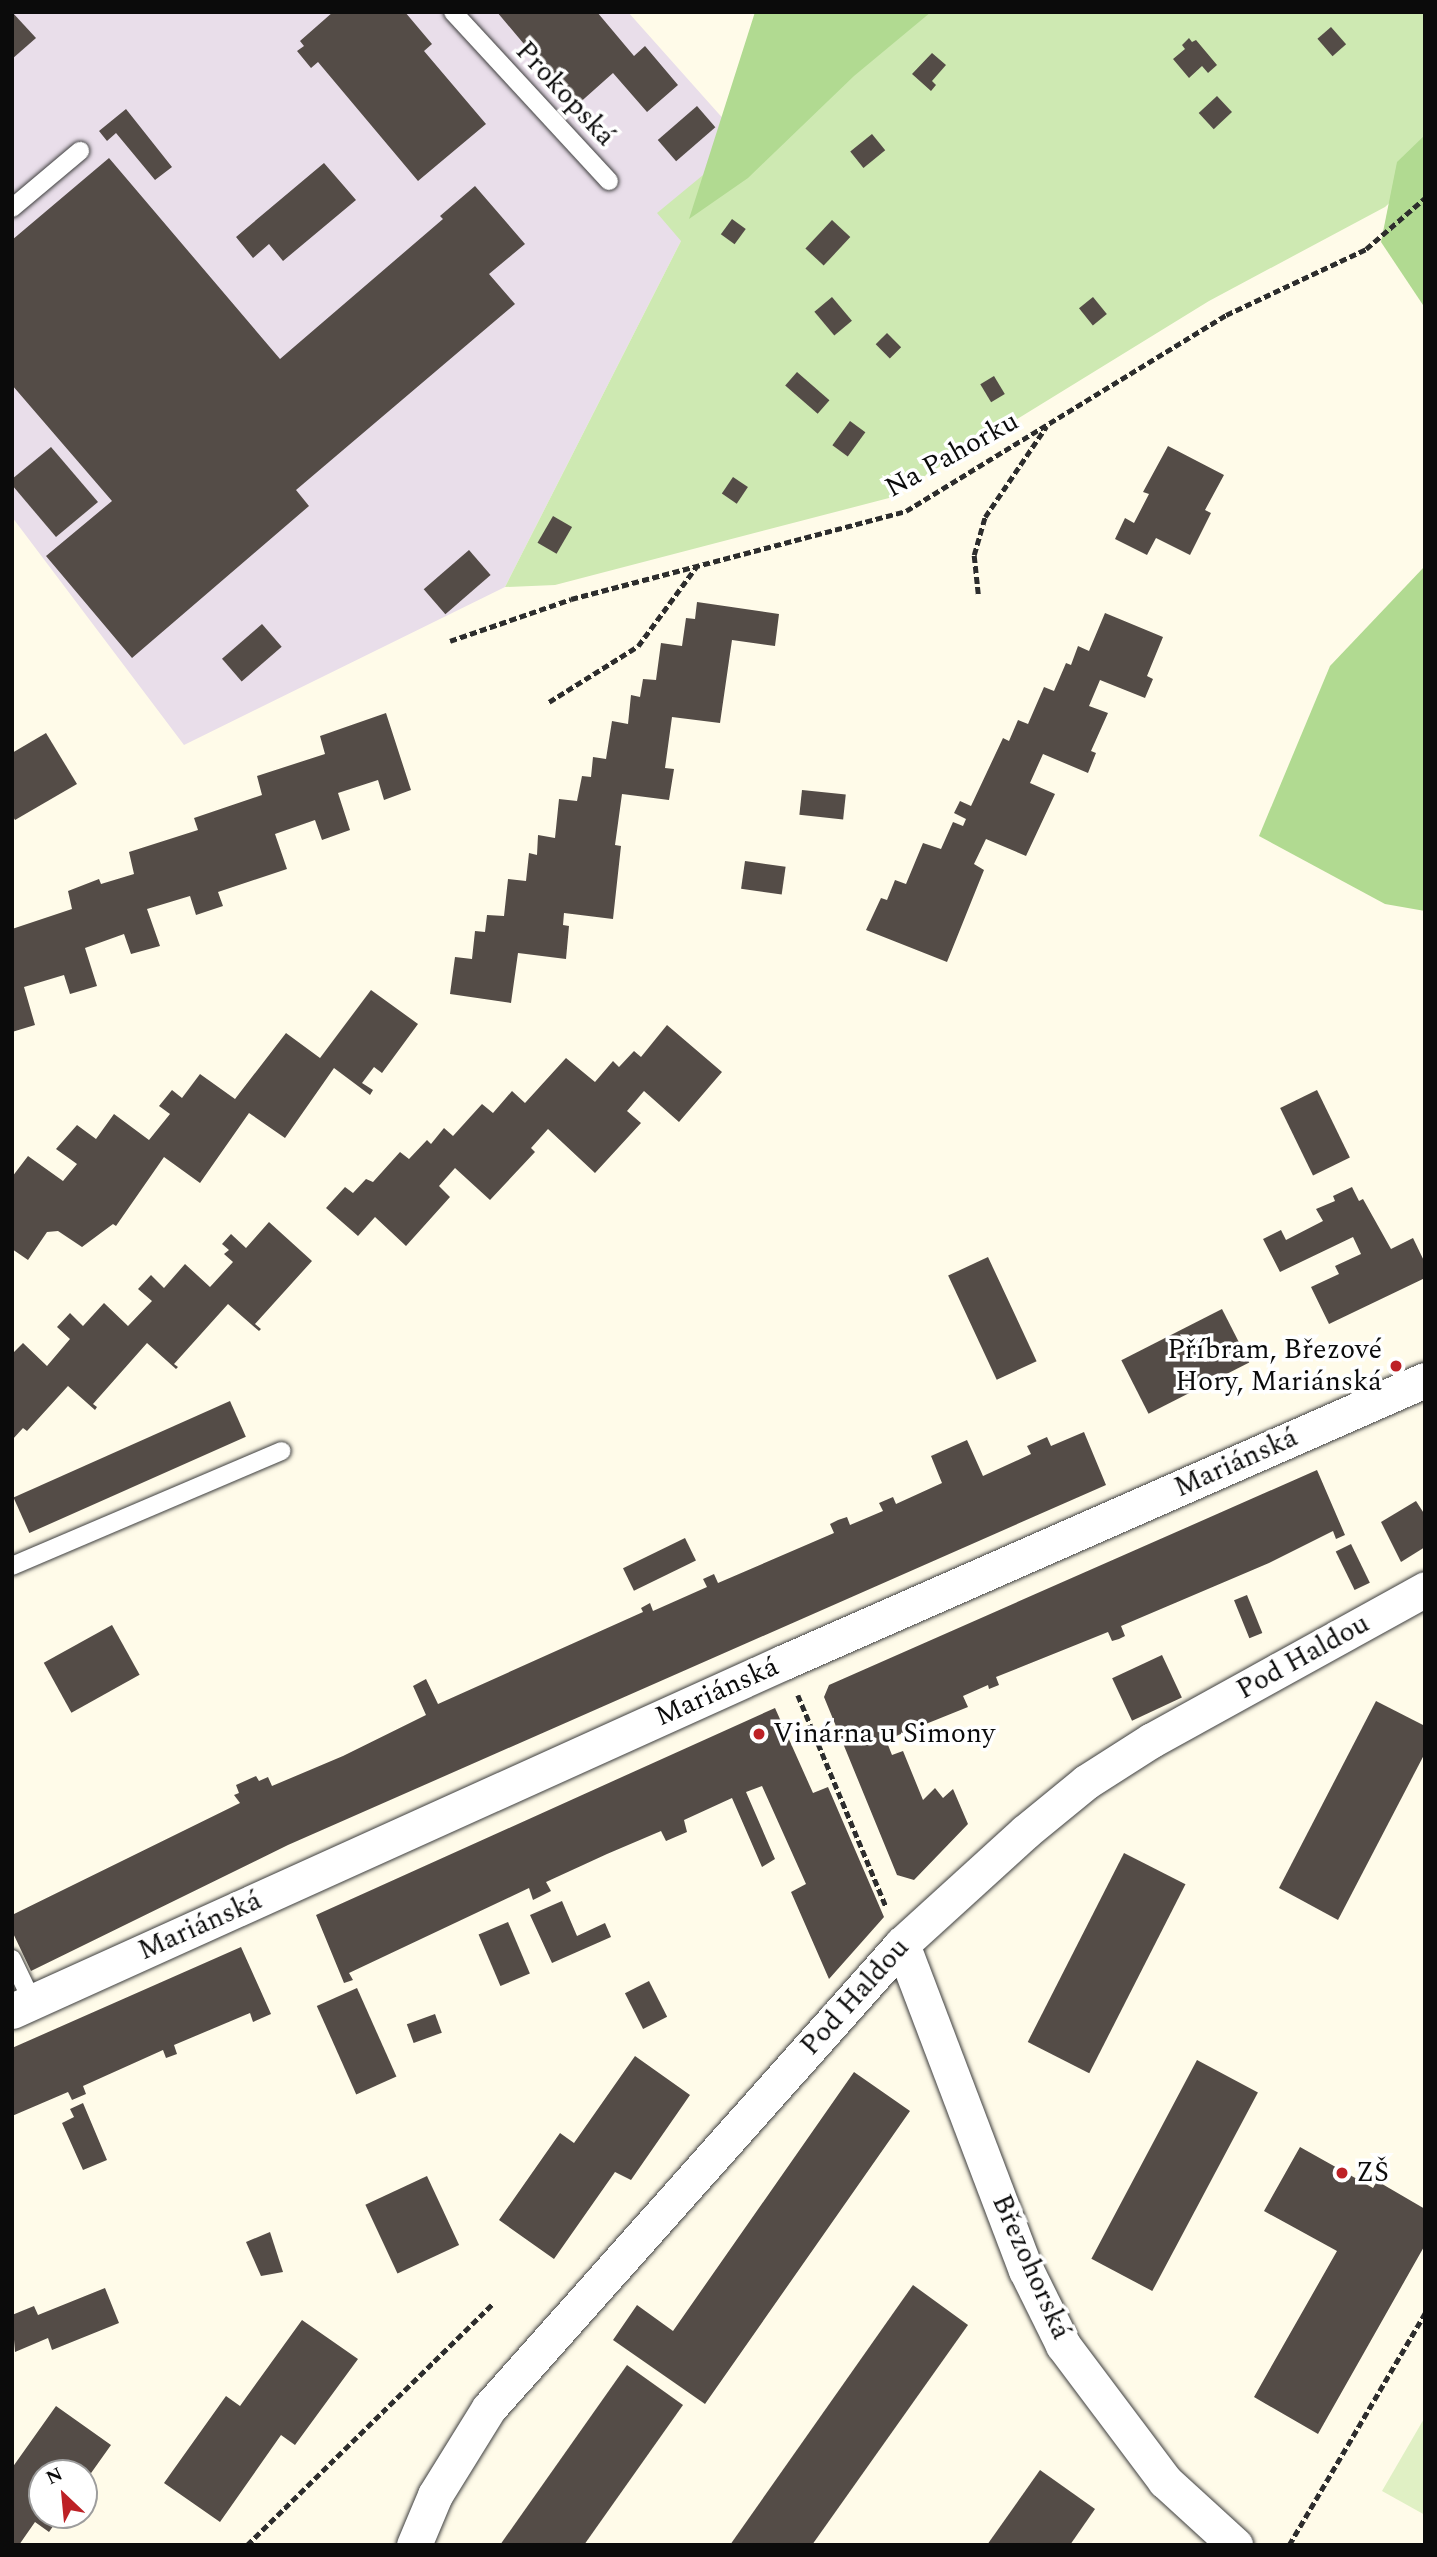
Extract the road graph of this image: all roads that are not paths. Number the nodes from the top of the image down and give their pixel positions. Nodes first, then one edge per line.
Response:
1 (453, 12) edge
2 (80, 151) dead end
3 (609, 181) dead end
4 (12, 208) edge
5 (1425, 1380) edge
6 (281, 1451) dead end
7 (12, 1566) edge
8 (1425, 1589) edge
9 (902, 1944) junction
10 (12, 1959) edge
11 (22, 2006) edge
12 (414, 2545) edge
13 (1235, 2545) edge

1 - 3 lane, Prokopská
2 - 4 lane
5 - 11 street, Mariánská
6 - 7 lane
8 - 9 street, Pod Haldou
9 - 12 street, Pod Haldou
9 - 13 street, Březohorská
10 - 11 lane

